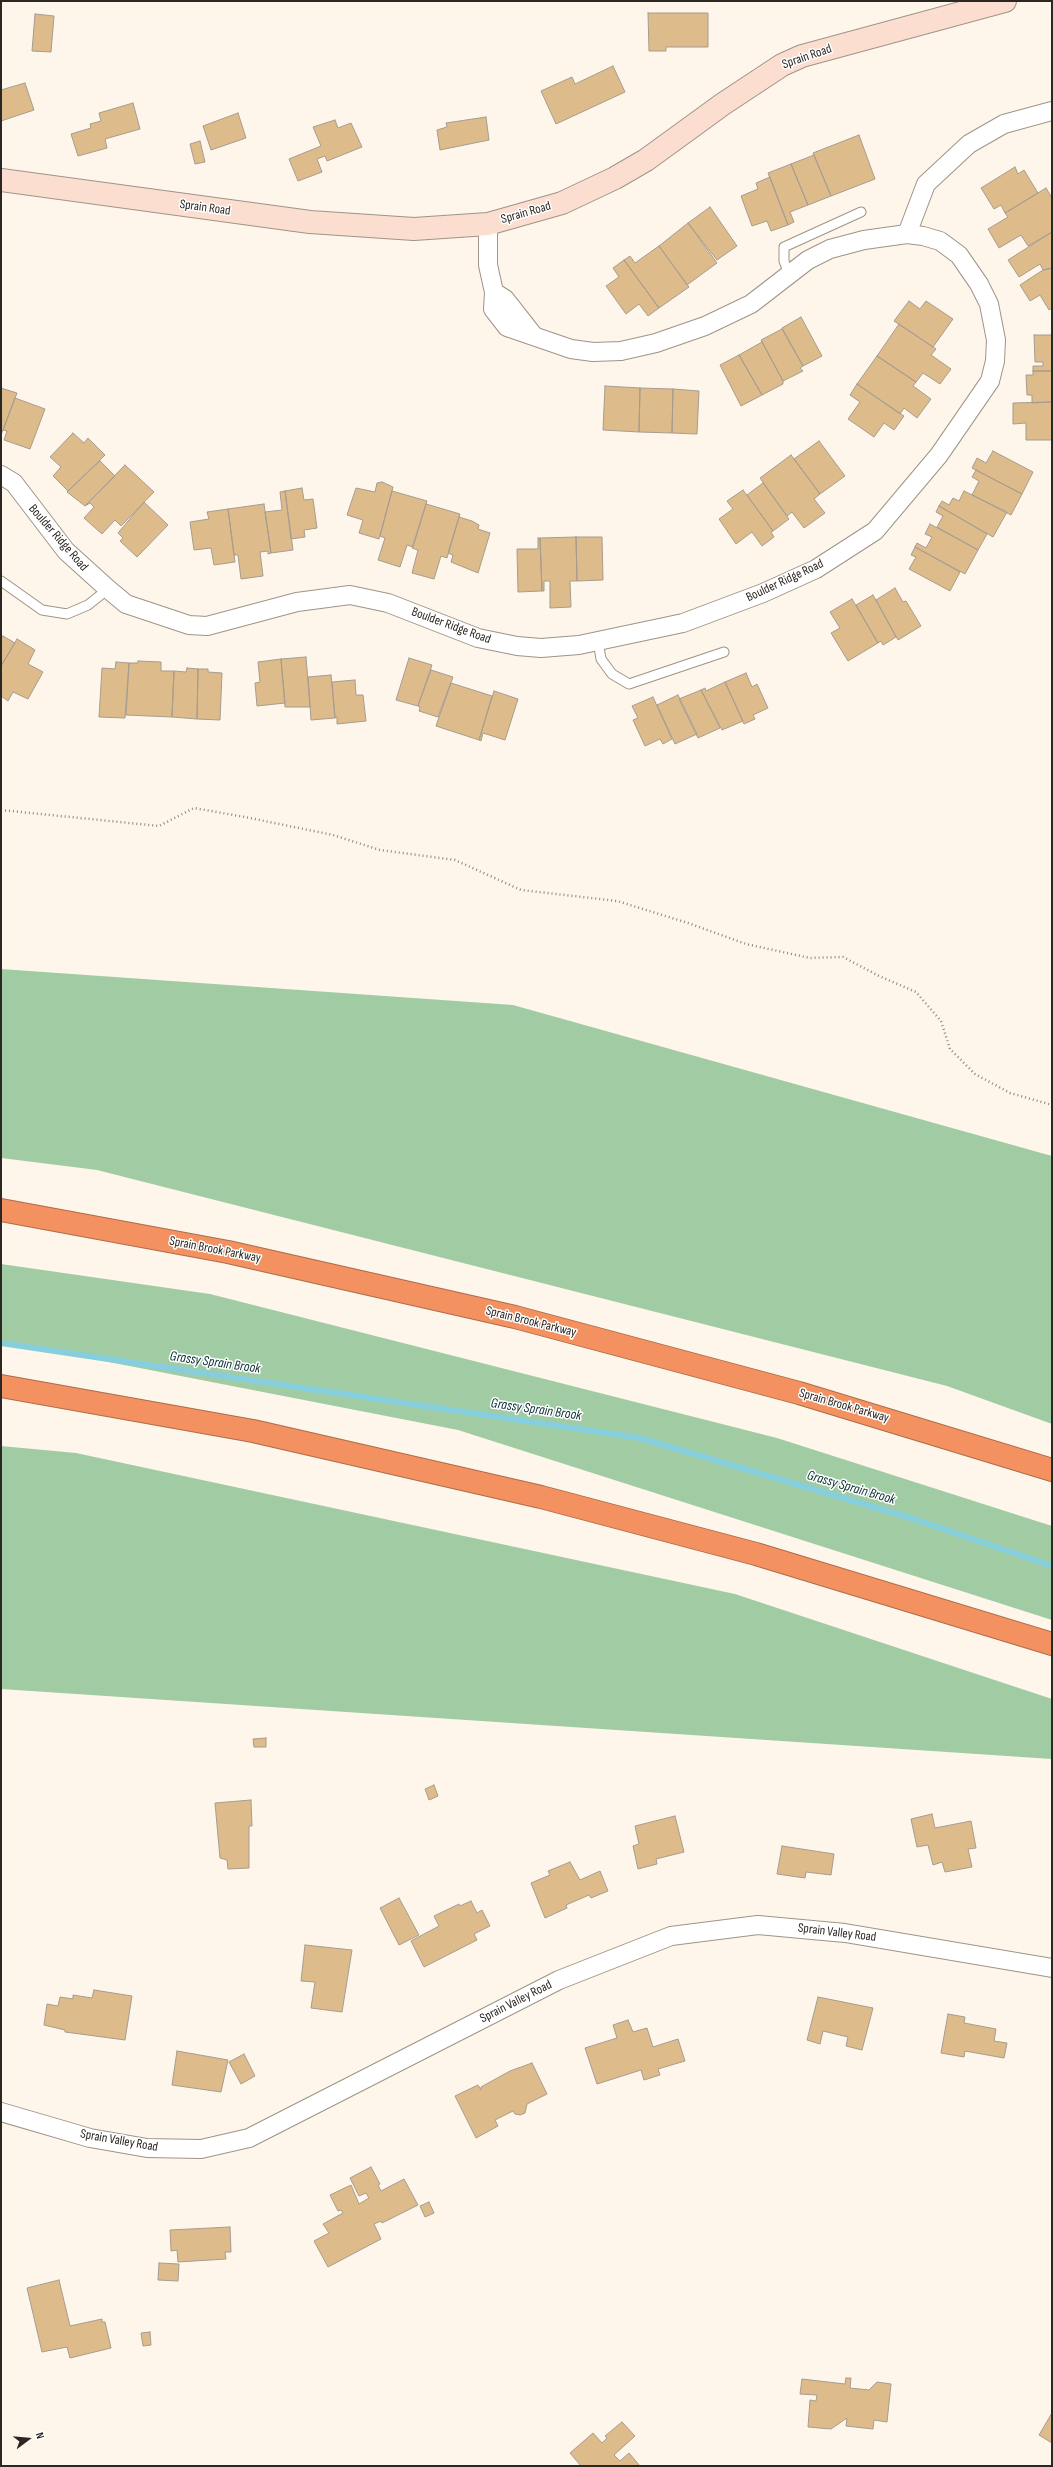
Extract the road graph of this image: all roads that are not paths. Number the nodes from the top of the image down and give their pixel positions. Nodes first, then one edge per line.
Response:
1 (1005, 1) edge
2 (1052, 111) edge
3 (1, 180) edge
4 (861, 212) dead end
5 (488, 224) junction
6 (907, 234) junction
7 (789, 274) junction
8 (1, 475) edge
9 (1, 581) edge
10 (108, 589) junction
11 (598, 641) junction
12 (724, 652) dead end
13 (1, 1210) edge
14 (1, 1386) edge
15 (1052, 1470) edge
16 (1052, 1644) edge
17 (1052, 1968) edge
18 (1, 2112) edge

1 - 5 street, Sprain Road
2 - 6 street
3 - 5 street, Sprain Road
4 - 7 lane
5 - 7 street, Boulder Ridge Road
6 - 7 street, Boulder Ridge Road
6 - 11 street, Boulder Ridge Road
8 - 10 street, Boulder Ridge Road
9 - 10 lane
10 - 11 street, Boulder Ridge Road
11 - 12 lane
13 - 15 highway, Sprain Brook Parkway
14 - 16 highway
17 - 18 street, Sprain Valley Road

